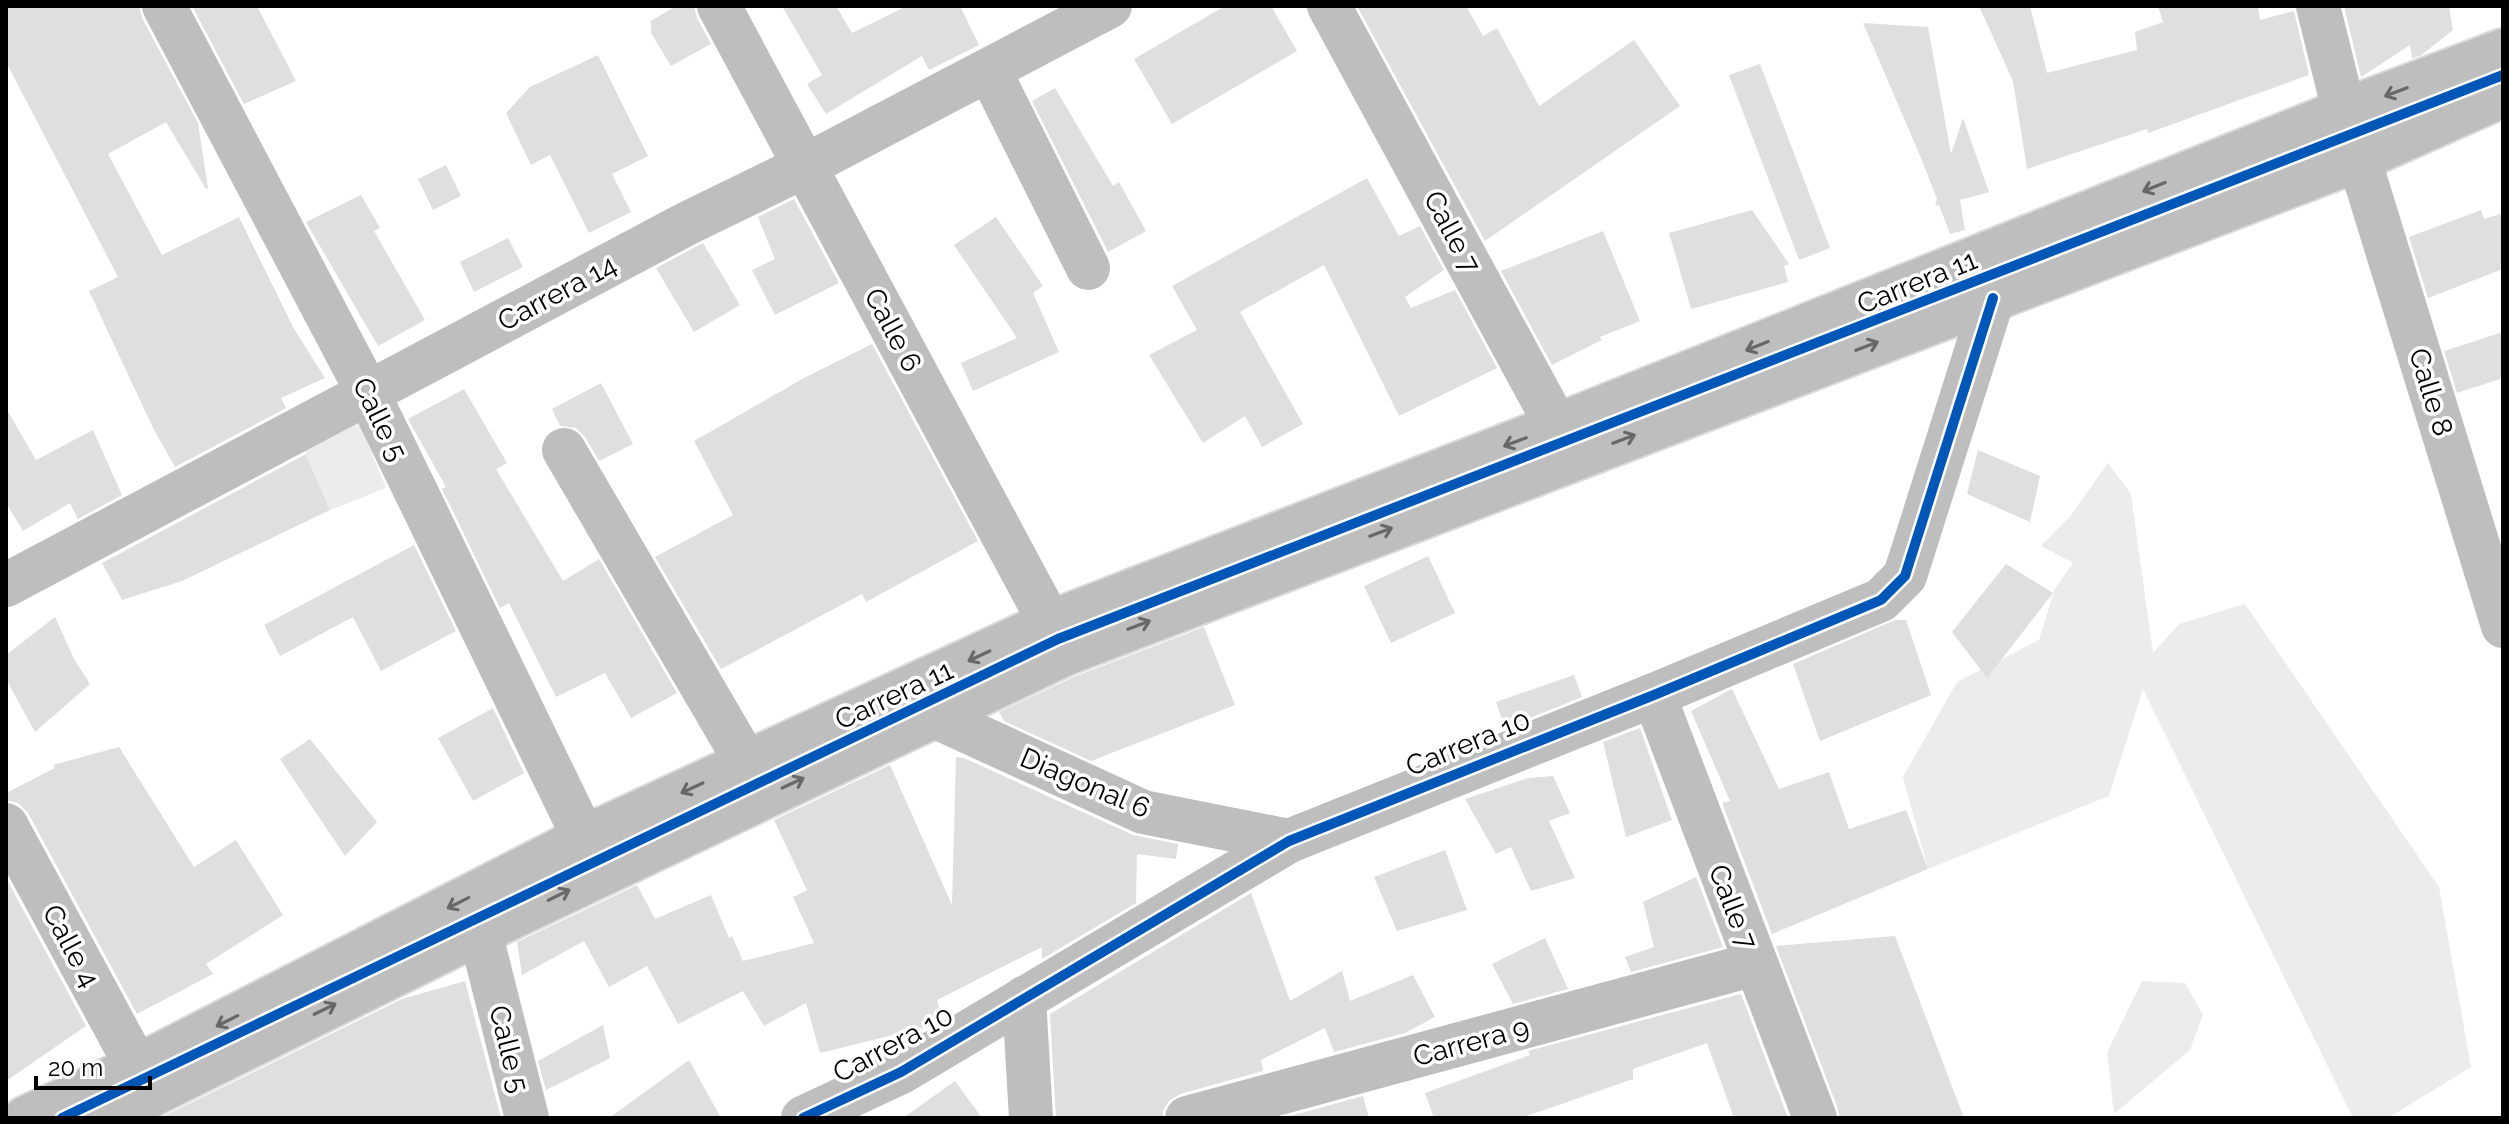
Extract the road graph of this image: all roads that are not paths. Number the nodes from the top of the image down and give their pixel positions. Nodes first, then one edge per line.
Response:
1 (164, 6) edge
2 (719, 6) edge
3 (1110, 6) edge
4 (1329, 6) edge
5 (2318, 6) edge
6 (2503, 51) edge
7 (989, 70) junction
8 (2503, 95) edge
9 (2344, 111) junction
10 (2359, 159) junction
11 (805, 166) junction
12 (1088, 268) dead end
13 (1993, 298) junction
14 (368, 393) junction
15 (1565, 442) junction
16 (564, 450) dead end
17 (6, 585) edge
18 (2503, 626) edge
19 (1058, 638) junction
20 (1654, 695) junction
21 (934, 716) junction
22 (746, 762) junction
23 (6, 825) edge
24 (584, 838) junction
25 (1289, 841) junction
26 (480, 932) junction
27 (1755, 964) junction
28 (1024, 998) junction
29 (137, 1067) junction
30 (26, 1118) edge
31 (104, 1118) edge
32 (527, 1118) edge
33 (803, 1118) edge
34 (1031, 1118) edge
35 (1187, 1118) edge
36 (1815, 1118) edge

1 - 14 street, Calle 5
2 - 11 street, Calle 6
3 - 7 street, Carrera 14
4 - 15 street, Calle 7
5 - 9 street
6 -> 9 street, Carrera 11
7 - 11 street, Carrera 14
7 - 12 street
8 - 10 street, Carrera 11
9 -> 15 street, Carrera 11
10 - 13 street, Carrera 11
10 - 18 street, Calle 8
11 - 14 street, Carrera 14
11 - 19 street, Calle 6
15 -> 13 street, Carrera 11
13 - 20 street, Carrera 10
14 - 17 street, Carrera 14
14 - 24 street, Calle 5
15 - 19 street, Carrera 11
16 - 22 street
19 - 21 street, Carrera 11
19 -> 22 street, Carrera 11
20 - 25 street, Carrera 10
20 - 27 street, Calle 7
21 - 25 street, Diagonal 6
26 -> 21 street, Carrera 11
22 -> 24 street, Carrera 11
23 - 29 street, Calle 4
24 -> 29 street, Carrera 11
25 - 28 street, Carrera 10
31 -> 26 street, Carrera 11
26 - 32 street, Calle 5
27 - 35 street, Carrera 9
27 - 36 street, Calle 7
28 - 33 street, Carrera 10
28 - 34 street
29 - 30 street, Carrera 11

